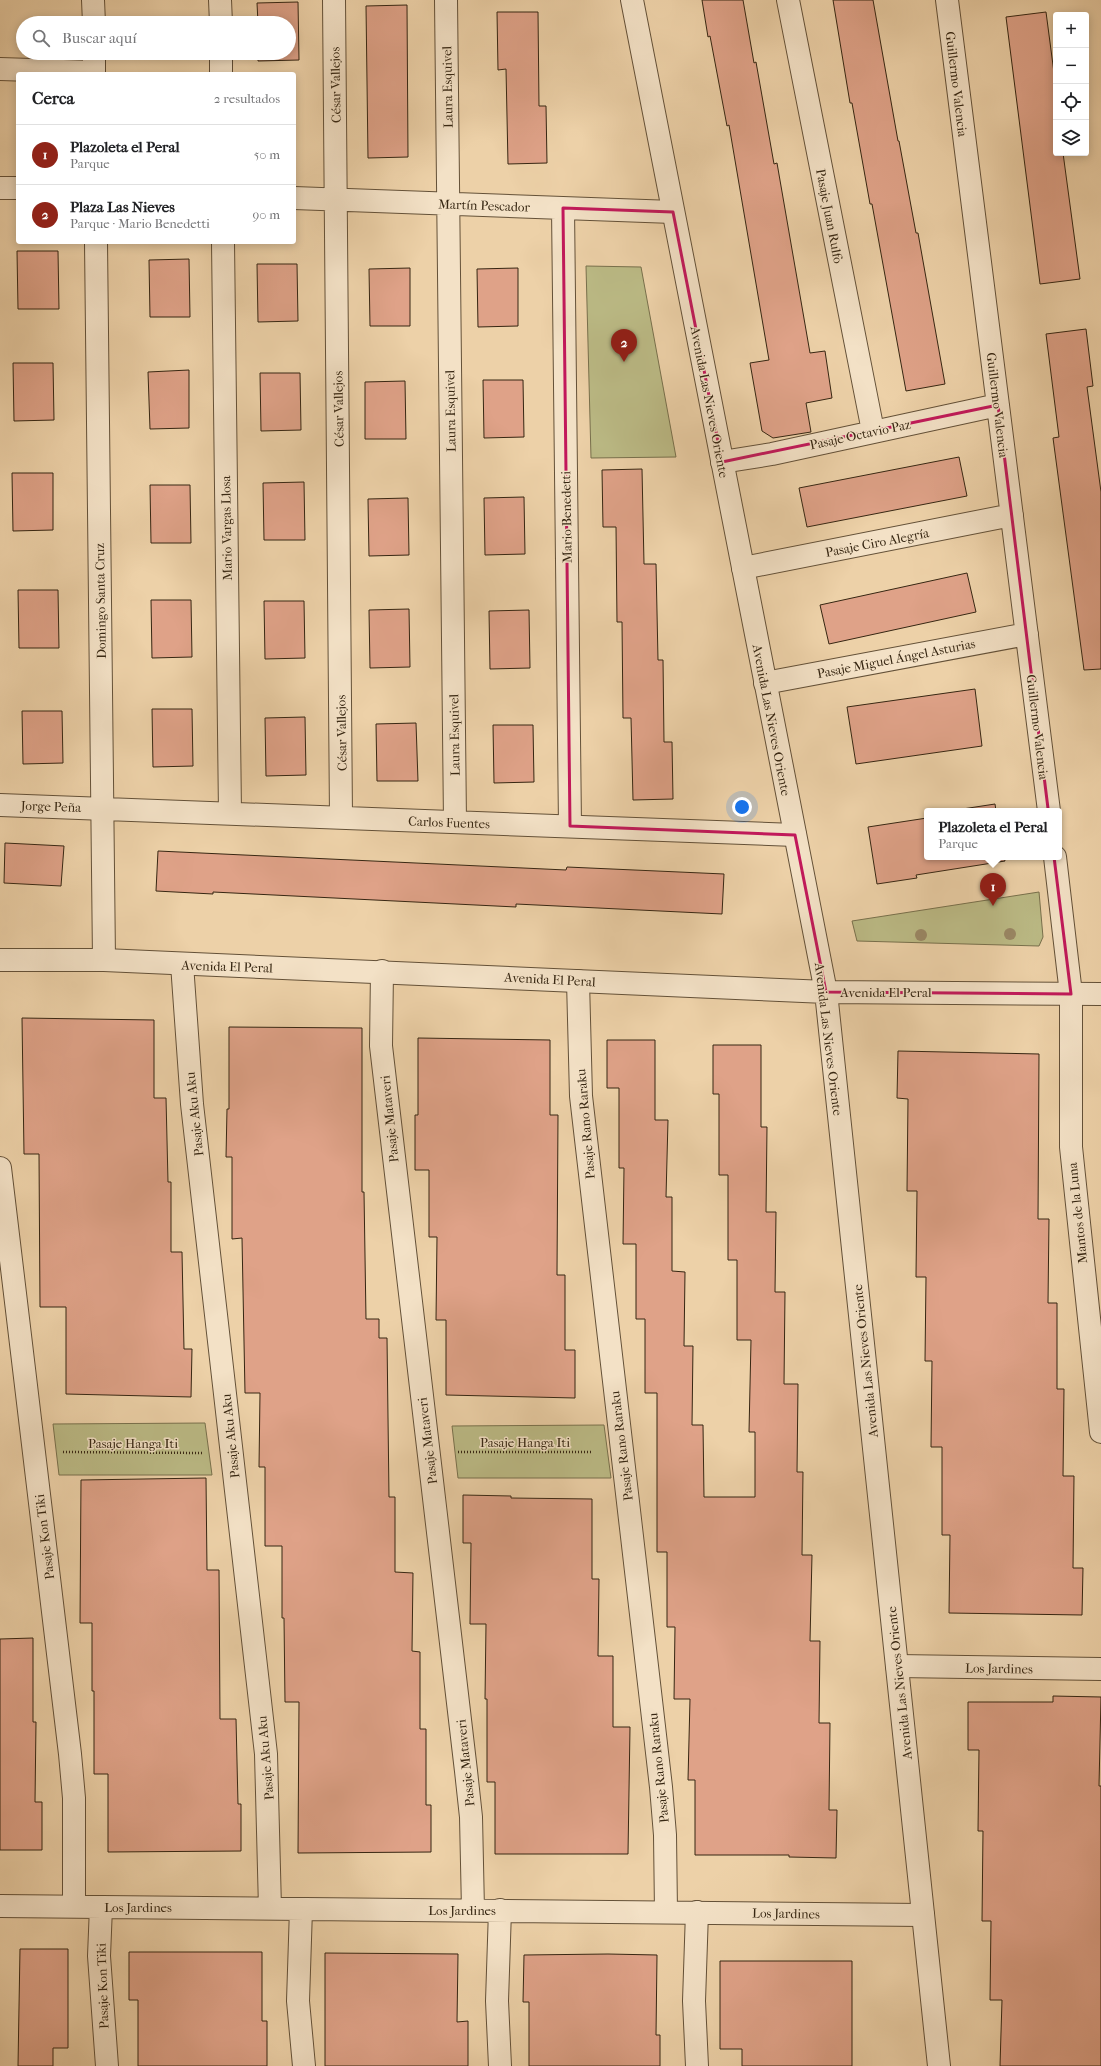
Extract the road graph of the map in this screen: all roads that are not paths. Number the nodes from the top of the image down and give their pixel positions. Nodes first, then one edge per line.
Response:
1 (93, 0) edge
2 (220, 0) edge
3 (334, 0) edge
4 (446, 0) edge
5 (632, 0) edge
6 (788, 0) edge
7 (947, 0) edge
8 (94, 16) edge
9 (221, 16) edge
10 (221, 60) edge
11 (94, 66) edge
12 (0, 69) edge
13 (221, 72) edge
14 (0, 188) edge
15 (16, 188) edge
16 (296, 198) edge
17 (336, 200) junction
18 (448, 204) junction
19 (563, 208) junction
20 (673, 212) junction
21 (96, 244) edge
22 (223, 244) edge
23 (998, 405) junction
24 (873, 431) junction
25 (722, 462) junction
26 (1012, 515) junction
27 (743, 568) junction
28 (1026, 634) junction
29 (765, 683) junction
30 (0, 805) edge
31 (102, 808) junction
32 (1049, 808) edge
33 (230, 813) junction
34 (341, 817) junction
35 (455, 822) junction
36 (570, 826) junction
37 (795, 835) junction
38 (1055, 860) edge
39 (0, 960) edge
40 (104, 960) junction
41 (182, 964) junction
42 (382, 971) junction
43 (578, 981) junction
44 (826, 992) junction
45 (1071, 994) junction
46 (1101, 994) edge
47 (0, 1168) edge
48 (1101, 1432) edge
49 (897, 1666) junction
50 (1101, 1669) edge
51 (0, 1906) edge
52 (74, 1906) junction
53 (101, 1907) junction
54 (270, 1908) junction
55 (301, 1908) junction
56 (473, 1910) junction
57 (500, 1910) junction
58 (666, 1912) junction
59 (697, 1912) junction
60 (923, 1915) junction
61 (107, 2066) edge
62 (304, 2066) edge
63 (500, 2066) edge
64 (697, 2066) edge
65 (939, 2066) edge

1 - 8 street
2 - 9 street
3 - 17 street, César Vallejos
4 - 18 street, Laura Esquivel
5 - 20 street, Avenida Las Nieves Oriente
6 - 24 street, Pasaje Juan Rulfo
7 - 23 street, Guillermo Valencia
10 - 13 street
11 - 12 street
14 - 15 street
16 - 17 street, Martín Pescador
17 - 18 street, Martín Pescador
17 - 34 street, César Vallejos
18 - 19 street, Martín Pescador
18 - 35 street, Laura Esquivel
19 - 20 street, Martín Pescador
19 - 36 street, Mario Benedetti
20 - 25 street, Avenida Las Nieves Oriente
21 - 31 street, Domingo Santa Cruz
22 - 33 street, Mario Vargas Llosa
23 - 24 street, Pasaje Octavio Paz
23 - 26 street, Guillermo Valencia
24 - 25 street, Pasaje Octavio Paz
25 - 27 street, Avenida Las Nieves Oriente
26 - 27 street, Pasaje Ciro Alegría
26 - 28 street, Guillermo Valencia
27 - 29 street, Avenida Las Nieves Oriente
28 - 29 street, Pasaje Miguel Ángel Asturias
28 - 32 street, Guillermo Valencia
29 - 37 street, Avenida Las Nieves Oriente
30 - 31 street, Jorge Peña
31 - 33 street, Carlos Fuentes
31 - 40 street, Domingo Santa Cruz
33 - 34 street, Carlos Fuentes
34 - 35 street, Carlos Fuentes
35 - 36 street, Carlos Fuentes
36 - 37 street, Carlos Fuentes
37 - 44 street, Avenida Las Nieves Oriente
38 - 45 street
39 - 40 street, Avenida El Peral
40 - 41 street, Avenida El Peral
41 - 42 street, Avenida El Peral
41 - 54 street, Pasaje Aku Aku
42 - 43 street, Avenida El Peral
42 - 56 street, Pasaje Mataveri
43 - 44 street, Avenida El Peral
43 - 58 street, Pasaje Rano Raraku
44 - 45 street, Avenida El Peral
44 - 49 street, Avenida Las Nieves Oriente
45 - 46 street, Avenida El Peral
45 - 48 street, Mantos de la Luna
47 - 52 street, Pasaje Kon Tiki
49 - 50 street, Los Jardines
49 - 60 street, Avenida Las Nieves Oriente
51 - 52 street, Los Jardines
52 - 53 street, Los Jardines
53 - 54 street, Los Jardines
53 - 61 street, Pasaje Kon Tiki
54 - 55 street, Los Jardines
55 - 56 street, Los Jardines
55 - 62 street
56 - 57 street, Los Jardines
57 - 58 street, Los Jardines
57 - 63 street
58 - 59 street, Los Jardines
59 - 60 street, Los Jardines
59 - 64 street
60 - 65 street, Avenida Las Nieves Oriente

